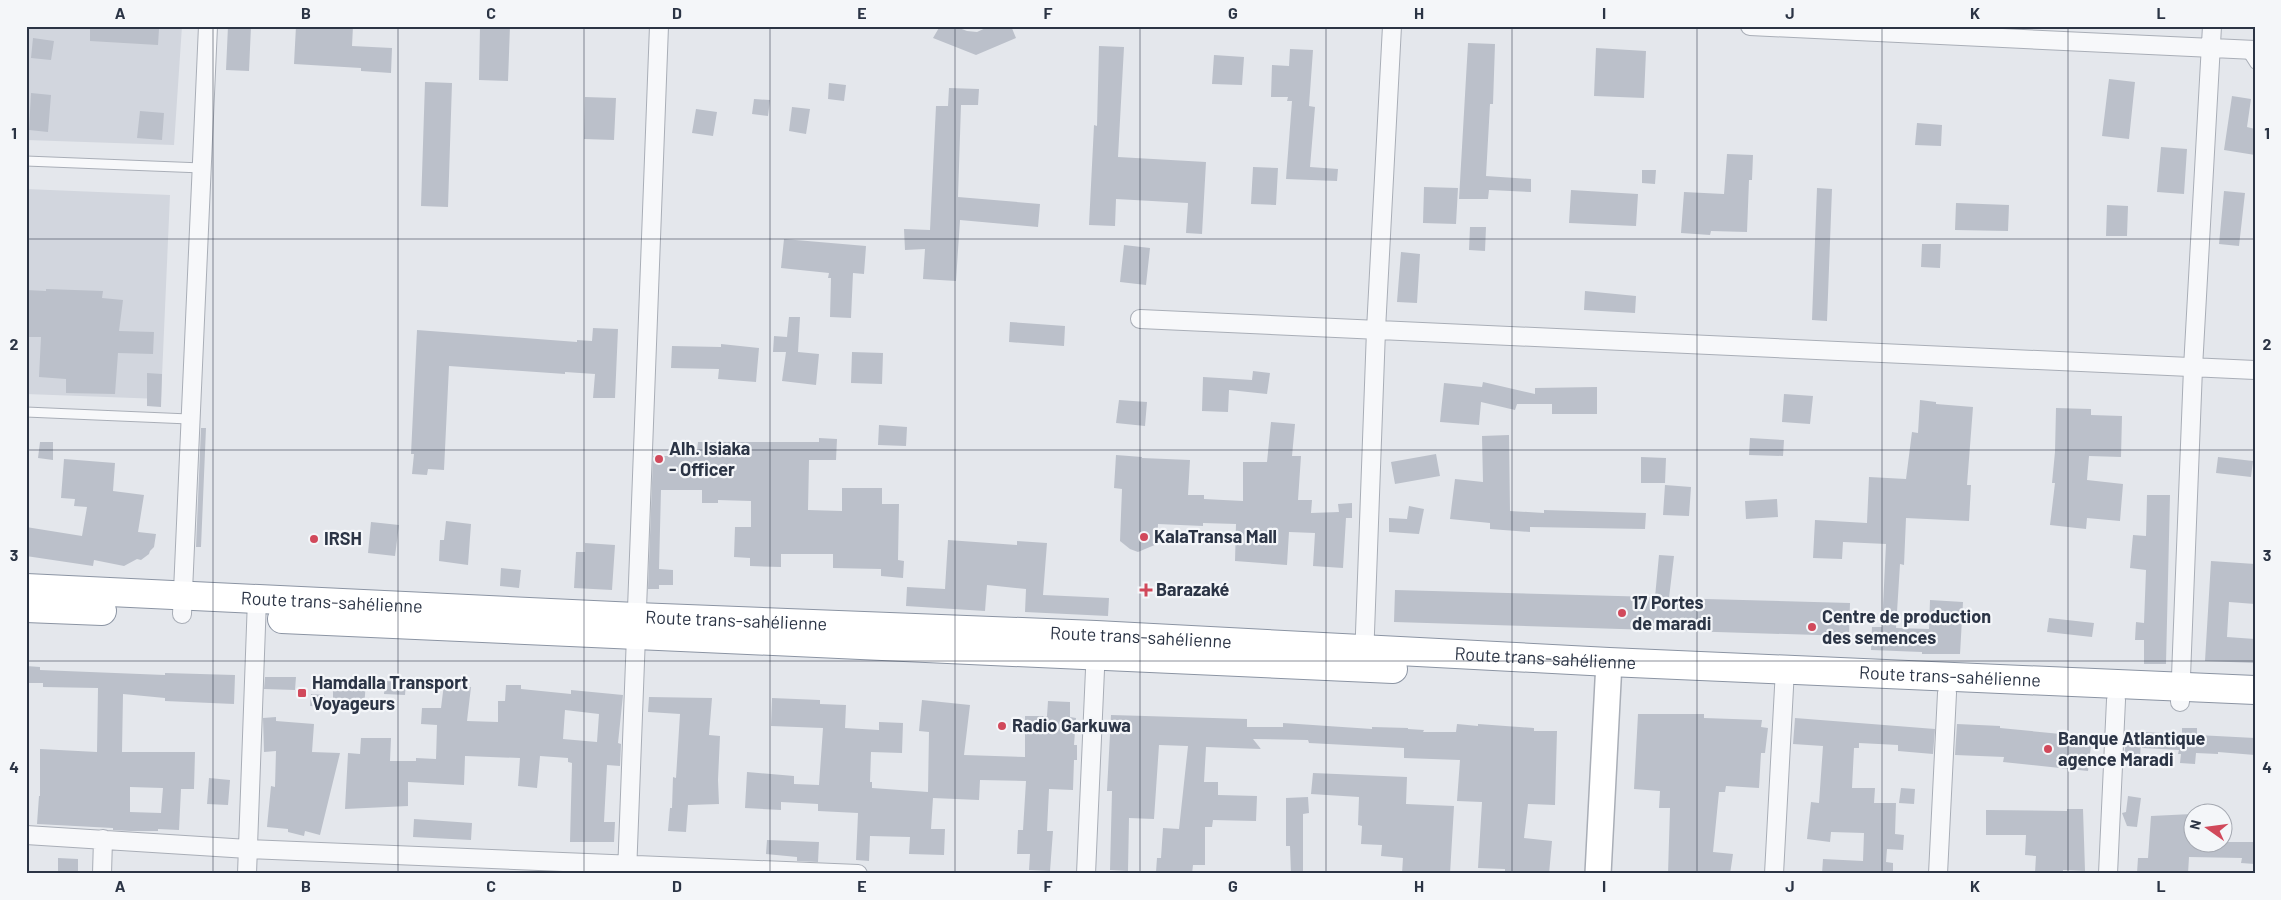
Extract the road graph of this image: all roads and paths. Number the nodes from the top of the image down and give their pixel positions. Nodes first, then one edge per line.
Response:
1 (208, 26) edge
2 (659, 26) edge
3 (1392, 26) edge
4 (1750, 26) edge
5 (2212, 26) edge
6 (2211, 46) junction
7 (2252, 55) edge
8 (26, 161) edge
9 (202, 168) junction
10 (1140, 319) dead end
11 (1376, 330) junction
12 (2193, 368) junction
13 (2255, 370) edge
14 (26, 412) edge
15 (190, 419) junction
16 (26, 588) edge
17 (183, 605) junction
18 (26, 608) edge
19 (257, 609) junction
20 (636, 626) junction
21 (1096, 646) junction
22 (1364, 658) junction
23 (1608, 671) junction
24 (1785, 678) junction
25 (2255, 690) edge
26 (1947, 693) junction
27 (2180, 694) junction
28 (2116, 700) junction
29 (2255, 706) edge
30 (26, 835) edge
31 (104, 839) junction
32 (248, 849) junction
33 (627, 869) edge
34 (777, 872) edge
35 (102, 874) edge
36 (247, 874) edge
37 (858, 874) edge
38 (1086, 874) edge
39 (1598, 874) edge
40 (1774, 874) edge
41 (1938, 874) edge
42 (2108, 874) edge

1 - 9 street
2 - 20 street
3 - 11 street
4 - 6 street
5 - 6 street
6 - 7 street
6 - 12 street
8 - 9 lane
9 - 15 street
10 - 11 street
11 - 12 street
11 - 22 street
12 - 13 street
12 - 27 street
14 - 15 lane
15 - 17 street
16 - 17 highway, Route trans-sahélienne
17 - 18 highway, Route trans-sahélienne
17 - 19 highway, Route trans-sahélienne
19 - 20 highway, Route trans-sahélienne
19 - 32 street
20 - 21 highway, Route trans-sahélienne
20 - 33 street
21 - 22 highway, Route trans-sahélienne
21 - 38 street
22 - 23 highway, Route trans-sahélienne
23 - 24 highway, Route trans-sahélienne
23 - 39 street
24 - 26 highway, Route trans-sahélienne
24 - 27 highway, Route trans-sahélienne
24 - 40 street
25 - 27 highway, Route trans-sahélienne
26 - 28 highway, Route trans-sahélienne
26 - 41 street
27 - 28 highway, Route trans-sahélienne
27 - 29 highway, Route trans-sahélienne
28 - 42 street
30 - 31 street
31 - 32 street
31 - 35 street
32 - 33 street
32 - 36 street
33 - 34 street
34 - 37 street

